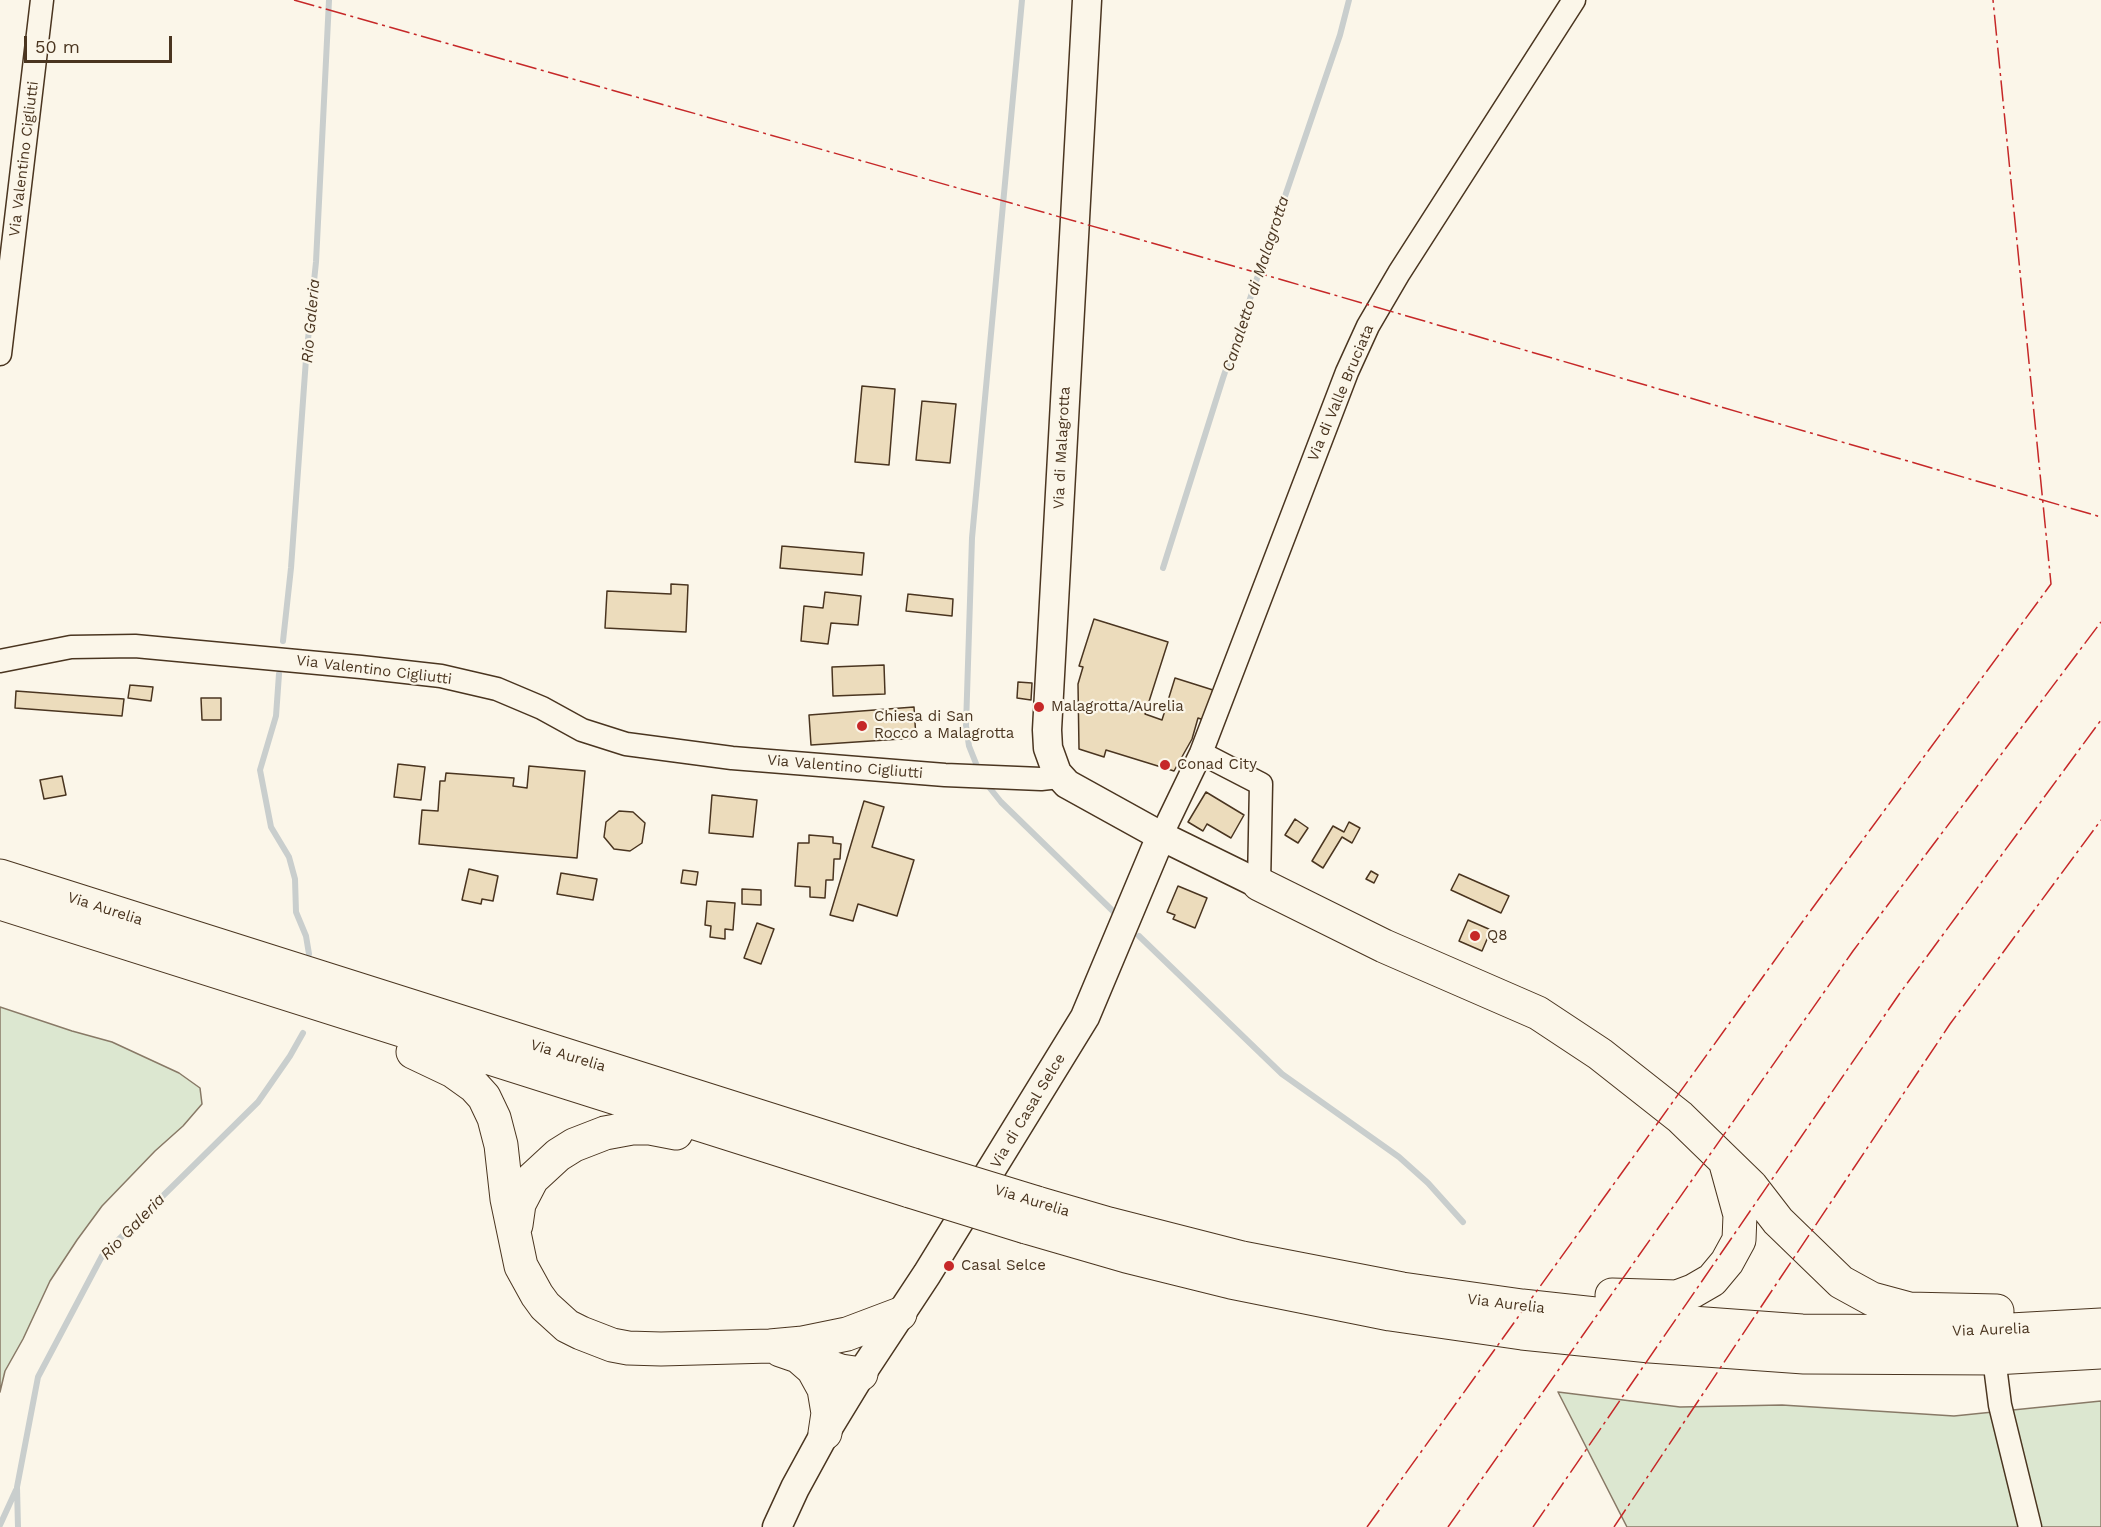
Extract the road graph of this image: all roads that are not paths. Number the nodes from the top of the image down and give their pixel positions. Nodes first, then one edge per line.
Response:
1 (42, 0) edge
2 (1087, 0) edge
3 (1574, 0) edge
4 (0, 354) edge
5 (0, 661) edge
6 (1201, 753) junction
7 (1059, 777) junction
8 (1161, 836) junction
9 (0, 876) edge
10 (1259, 884) junction
11 (0, 903) edge
12 (209, 956) junction
13 (326, 1006) junction
14 (1725, 1160) junction
15 (912, 1178) junction
16 (1032, 1215) junction
17 (515, 1237) junction
18 (1402, 1289) junction
19 (900, 1314) junction
20 (2101, 1324) edge
21 (2059, 1328) junction
22 (795, 1347) junction
23 (2101, 1352) edge
24 (1994, 1358) junction
25 (861, 1374) junction
26 (825, 1433) junction
27 (777, 1527) edge
28 (2030, 1527) edge

1 - 4 street, Via Valentino Cigliutti
2 - 7 main road, Via di Malagrotta
3 - 6 street, Via di Valle Bruciata
5 - 7 street, Via Valentino Cigliutti
6 - 8 street, Via di Valle Bruciata
6 - 10 street
7 - 8 main road
8 - 10 main road
8 - 19 main road, Via di Casal Selce
9 - 12 highway, Via Aurelia
10 - 14 highway
11 - 12 highway, Via Aurelia
12 - 13 highway, Via Aurelia
12 - 15 highway, Via Aurelia
13 - 15 highway, Via Aurelia
13 - 17 highway
14 - 18 highway
14 - 21 highway
15 - 16 highway, Via Aurelia, bridge
15 - 17 highway
16 - 18 highway, Via Aurelia
16 - 24 highway, Via Aurelia
17 - 22 highway
18 - 21 highway, Via Aurelia
19 - 22 highway
19 - 25 main road, Via di Casal Selce
20 - 21 highway, Via Aurelia
22 - 25 highway
22 - 26 highway
23 - 24 highway, Via Aurelia
24 - 28 street
25 - 26 main road, Via di Casal Selce
26 - 27 main road, Via di Casal Selce

